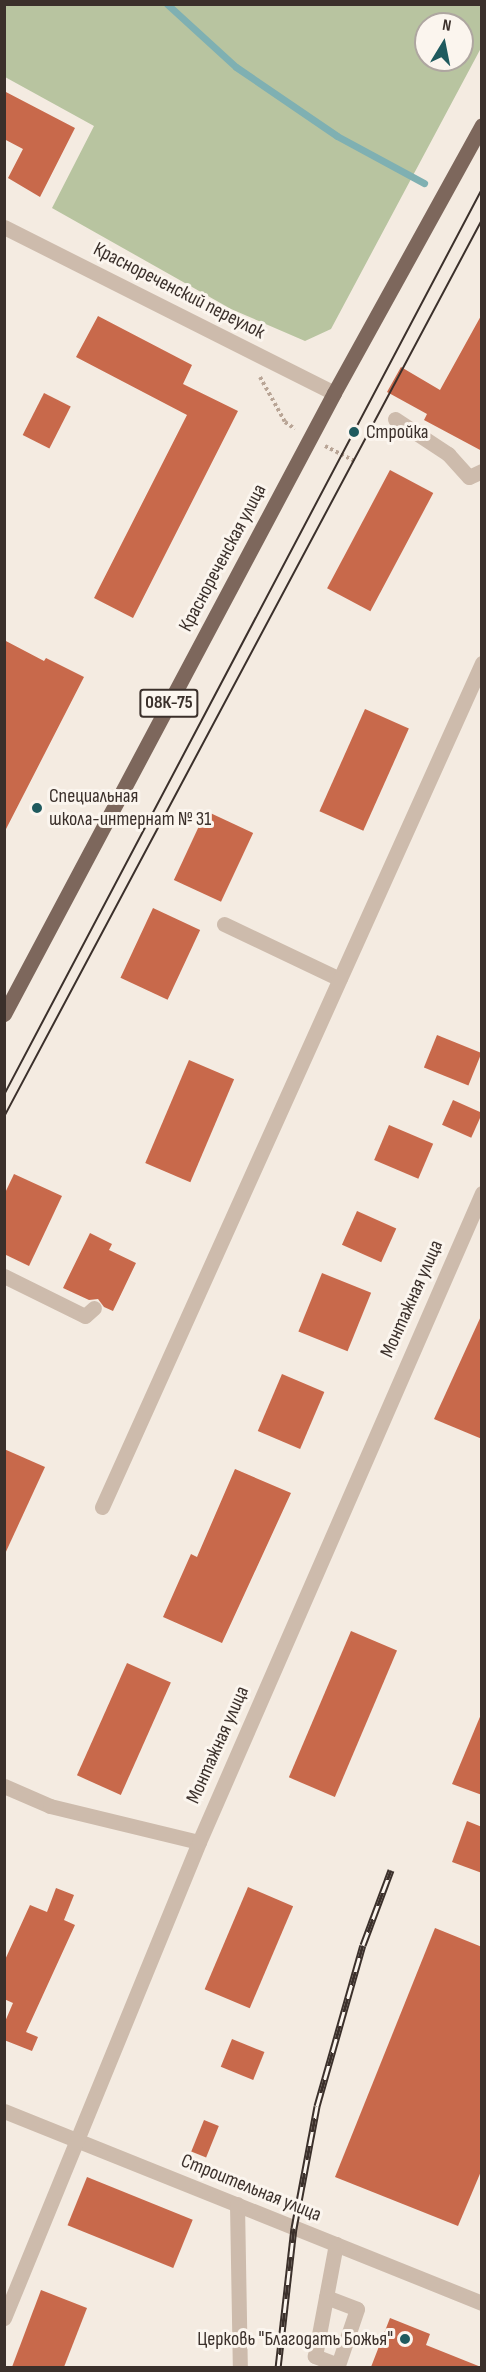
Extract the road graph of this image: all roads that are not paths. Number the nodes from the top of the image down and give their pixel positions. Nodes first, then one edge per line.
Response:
1 (480, 127) edge
2 (4, 227) edge
3 (334, 393) junction
4 (395, 419) dead end
5 (482, 471) edge
6 (482, 663) edge
7 (224, 924) dead end
8 (340, 978) junction
9 (4, 1014) edge
10 (482, 1193) edge
11 (4, 1276) edge
12 (94, 1308) dead end
13 (102, 1507) dead end
14 (4, 1785) edge
15 (199, 1842) junction
16 (4, 2111) edge
17 (75, 2140) junction
18 (237, 2204) junction
19 (336, 2244) junction
20 (326, 2297) dead end
21 (482, 2303) edge
22 (4, 2318) edge
23 (240, 2367) edge

1 - 3 main road, Краснореченская улица / 08К-75
2 - 3 street, Краснореченский переулок
3 - 9 main road, Краснореченская улица / 08К-75
4 - 5 street
6 - 8 street
7 - 8 street
8 - 13 street
10 - 15 street, Монтажная улица
11 - 12 street
14 - 15 street
15 - 17 street, Монтажная улица
16 - 17 street, Строительная улица
17 - 18 street, Строительная улица
17 - 22 street, Монтажная улица
18 - 19 street, Строительная улица
18 - 23 street
19 - 20 street
19 - 21 street, Строительная улица

